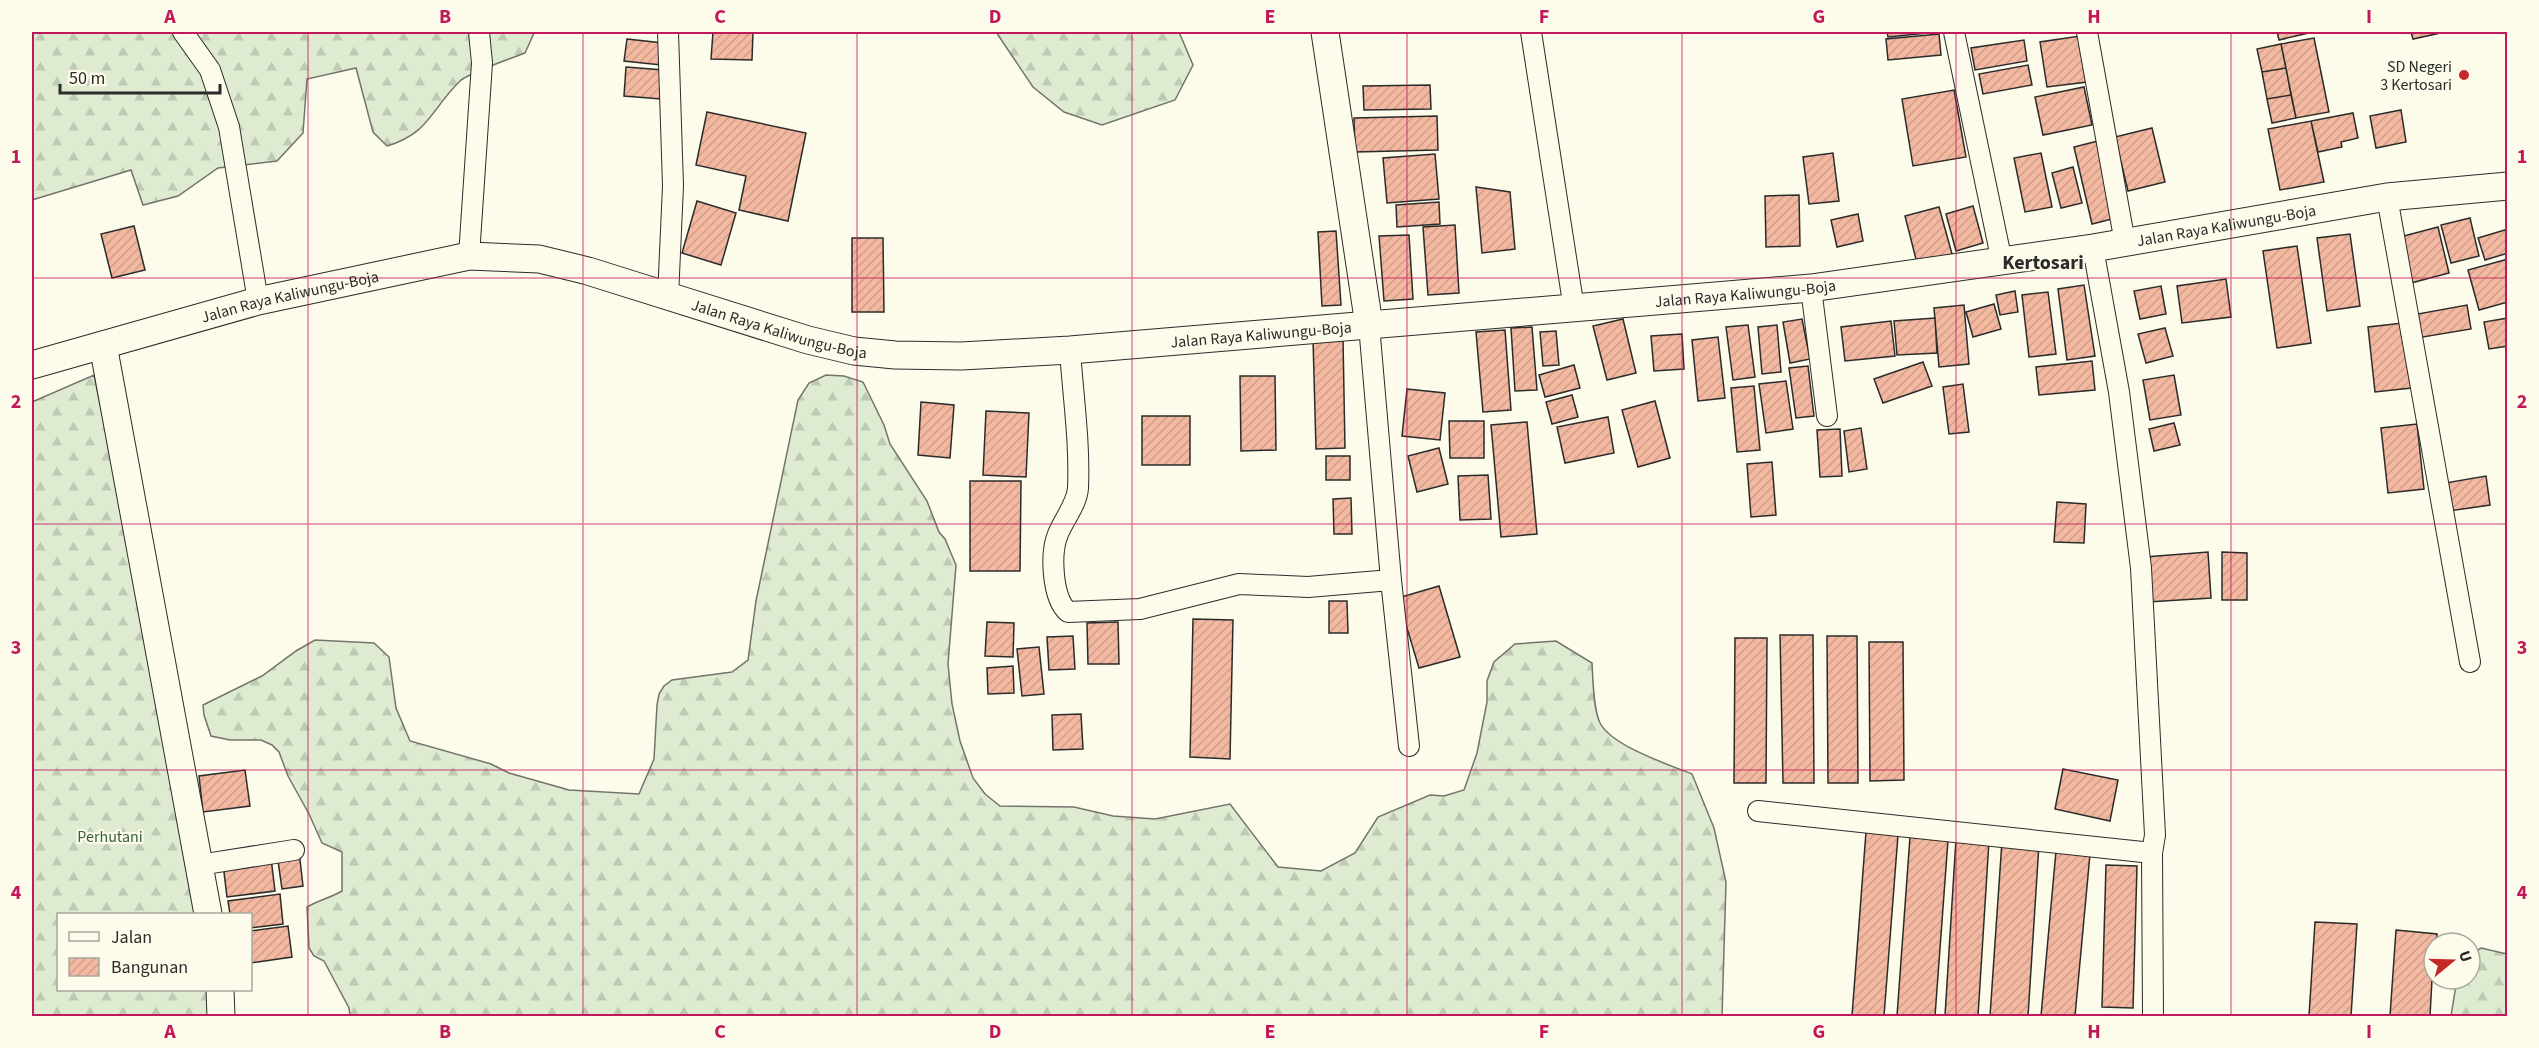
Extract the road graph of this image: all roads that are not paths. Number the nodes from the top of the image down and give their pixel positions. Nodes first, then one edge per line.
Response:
1 (183, 32) edge
2 (479, 32) edge
3 (668, 32) edge
4 (1325, 32) edge
5 (1530, 32) edge
6 (1954, 32) edge
7 (2087, 32) edge
8 (2508, 186) edge
9 (2387, 197) junction
10 (2125, 243) junction
11 (2093, 249) junction
12 (469, 256) junction
13 (2002, 262) junction
14 (1811, 288) junction
15 (669, 297) junction
16 (258, 301) junction
17 (1574, 309) junction
18 (1369, 325) junction
19 (103, 345) junction
20 (1070, 350) junction
21 (32, 365) edge
22 (1827, 416) dead end
23 (1391, 580) junction
24 (2470, 662) dead end
25 (1409, 746) dead end
26 (1758, 811) dead end
27 (294, 850) dead end
28 (2152, 853) junction
29 (199, 865) junction
30 (208, 913) edge
31 (220, 991) edge
32 (221, 1017) edge
33 (2153, 1017) edge

1 - 16 street
2 - 12 street
3 - 15 street
4 - 18 main road
5 - 17 street
6 - 13 street
7 - 10 street
8 - 9 main road, Jalan Raya Kaliwungu-Boja
9 - 10 main road, Jalan Raya Kaliwungu-Boja
9 - 24 street
10 - 11 main road, Jalan Raya Kaliwungu-Boja
11 - 13 main road, Jalan Raya Kaliwungu-Boja
11 - 28 street
12 - 15 main road, Jalan Raya Kaliwungu-Boja
12 - 16 main road, Jalan Raya Kaliwungu-Boja
13 - 14 main road, Jalan Raya Kaliwungu-Boja
14 - 17 main road, Jalan Raya Kaliwungu-Boja
14 - 22 street
15 - 20 main road, Jalan Raya Kaliwungu-Boja
16 - 19 main road, Jalan Raya Kaliwungu-Boja
17 - 18 main road, Jalan Raya Kaliwungu-Boja
18 - 20 main road, Jalan Raya Kaliwungu-Boja
18 - 23 street
19 - 21 main road, Jalan Raya Kaliwungu-Boja
19 - 29 main road
20 - 23 street
23 - 25 street
26 - 28 street
27 - 29 street
28 - 33 street
29 - 30 main road
31 - 32 main road

